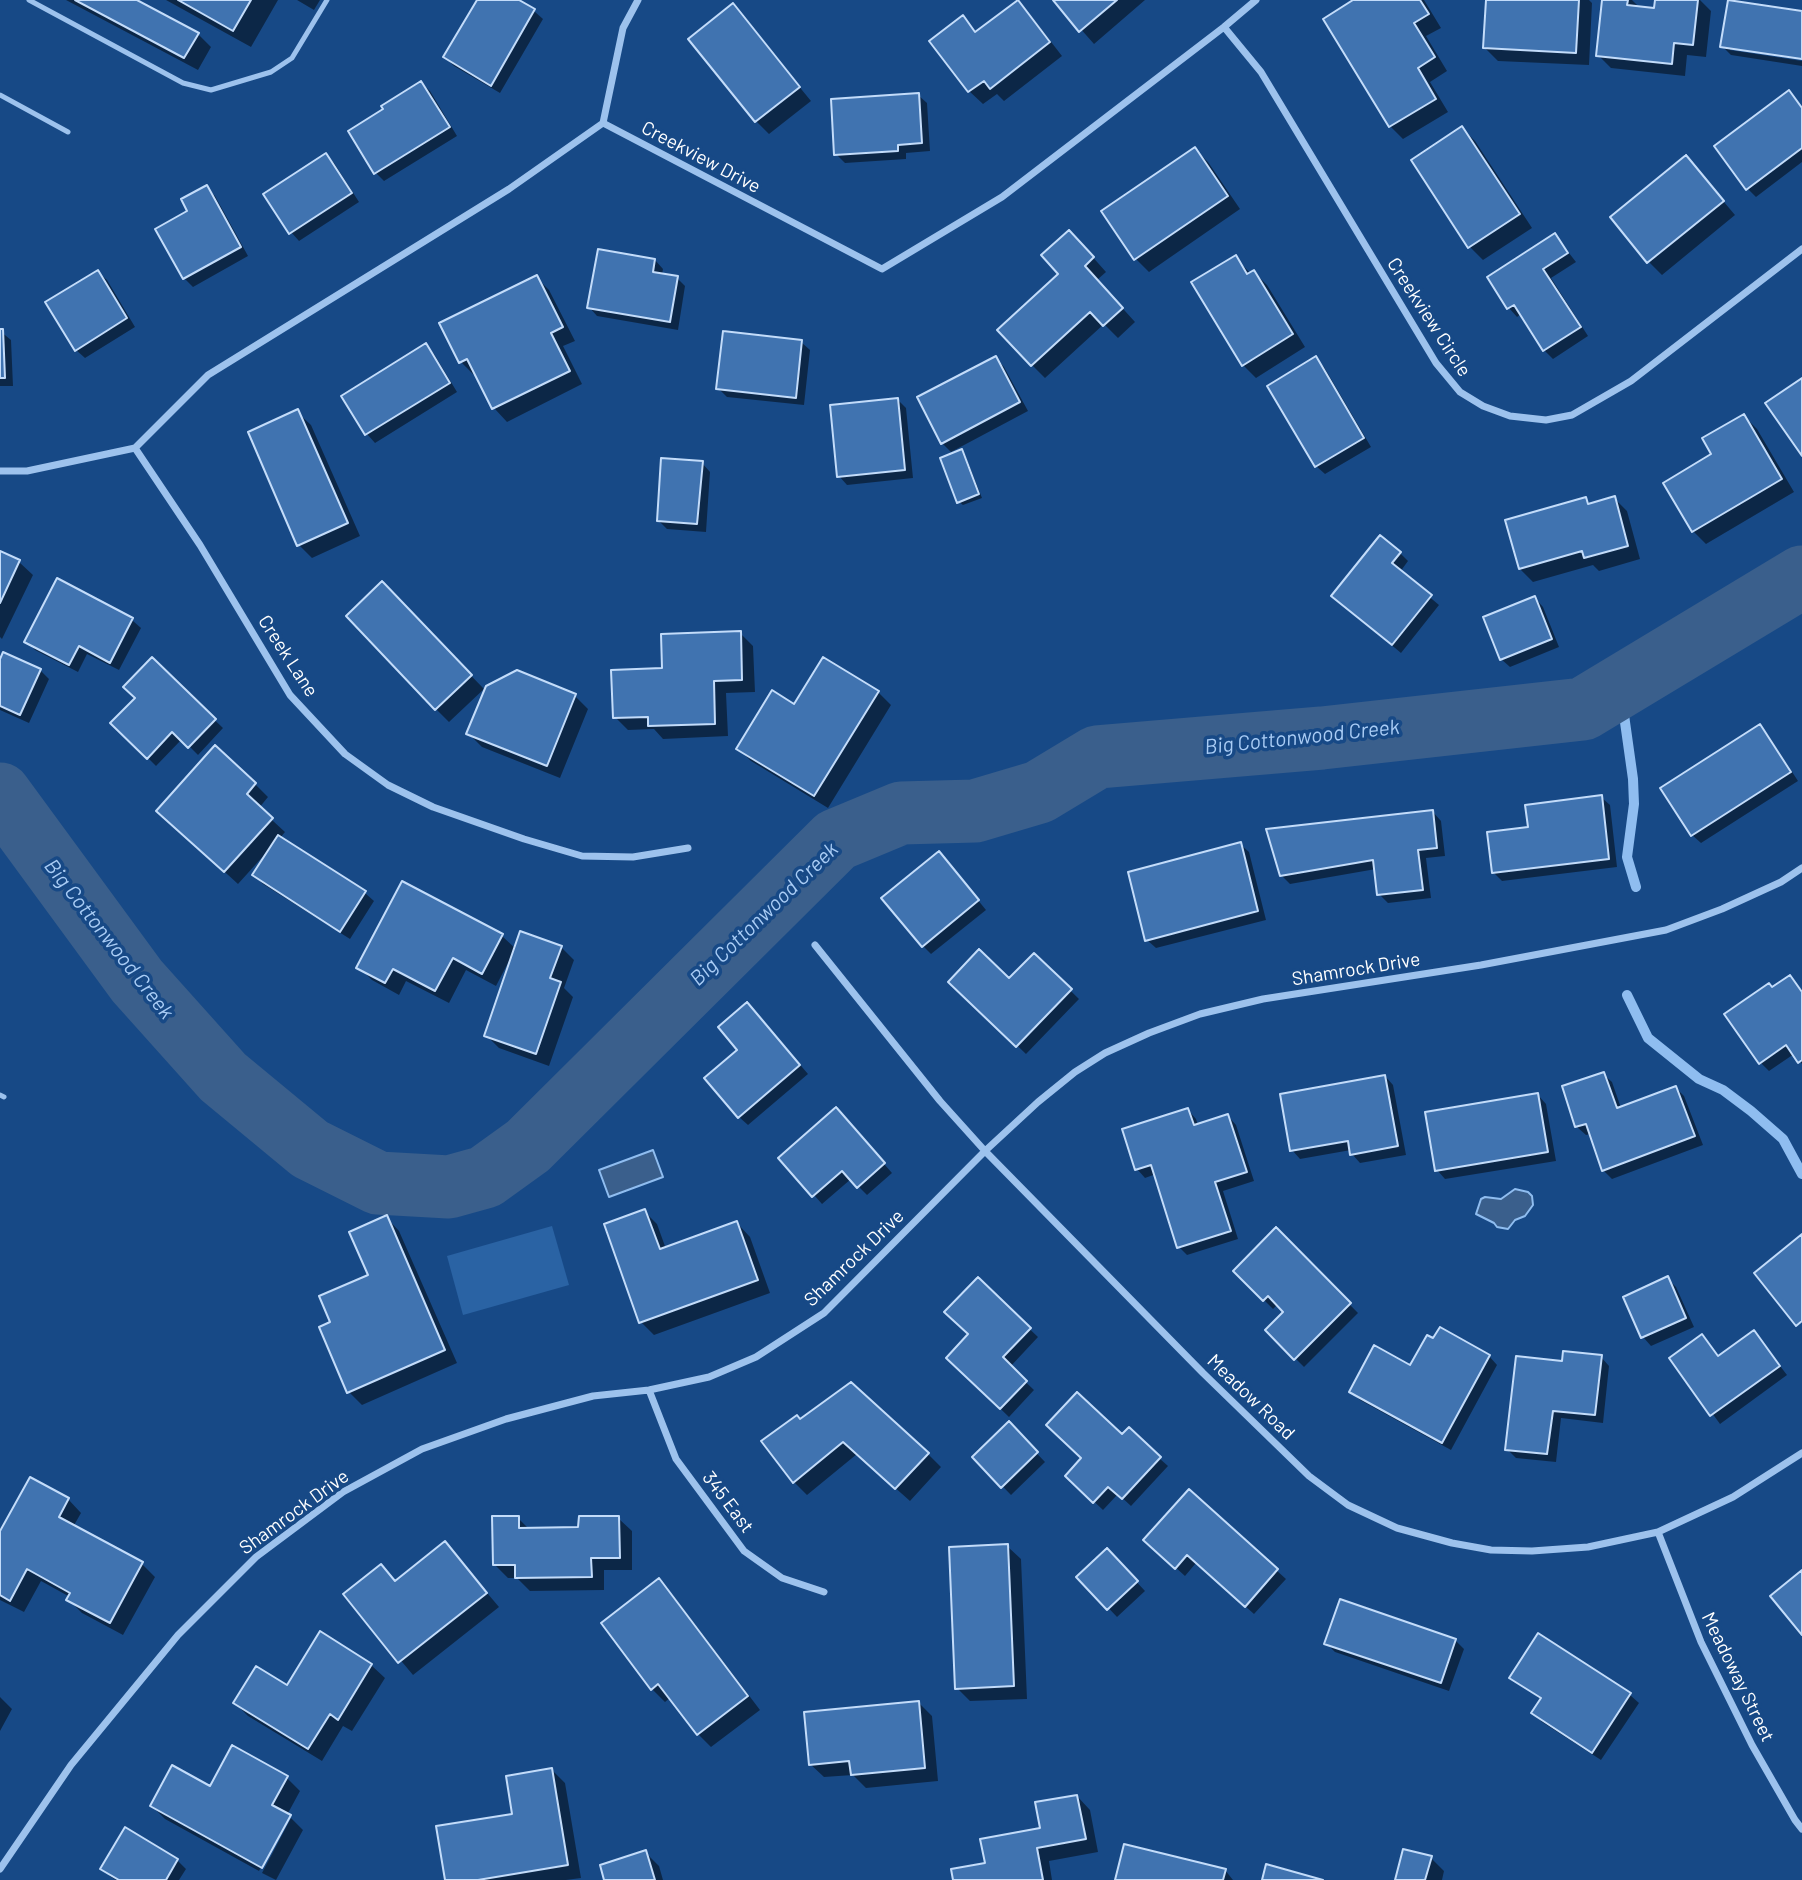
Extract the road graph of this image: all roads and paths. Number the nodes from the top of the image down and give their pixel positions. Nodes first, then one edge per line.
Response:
1 (29, 0) edge
2 (327, 0) edge
3 (638, 0) edge
4 (1256, 0) edge
5 (1224, 27) junction
6 (0, 95) edge
7 (603, 123) junction
8 (68, 132) dead end
9 (1802, 249) edge
10 (135, 448) junction
11 (0, 471) edge
12 (688, 848) dead end
13 (1802, 868) edge
14 (815, 945) dead end
15 (985, 1151) junction
16 (649, 1390) junction
17 (1802, 1453) edge
18 (1658, 1532) junction
19 (824, 1592) dead end
20 (1802, 1829) edge
21 (0, 1869) edge

1 - 2 lane
3 - 7 street
4 - 5 street, Creekview Drive
5 - 7 street, Creekview Drive
5 - 9 street, Creekview Circle
6 - 8 lane
7 - 10 street
10 - 11 street
10 - 12 street, Creek Lane
13 - 15 street, Shamrock Drive
14 - 15 street, Meadow Road
15 - 16 street, Shamrock Drive
15 - 18 street, Meadow Road
16 - 19 street, 345 East
16 - 21 street, Shamrock Drive
17 - 18 street, Meadow Road
18 - 20 street, Meadoway Street

